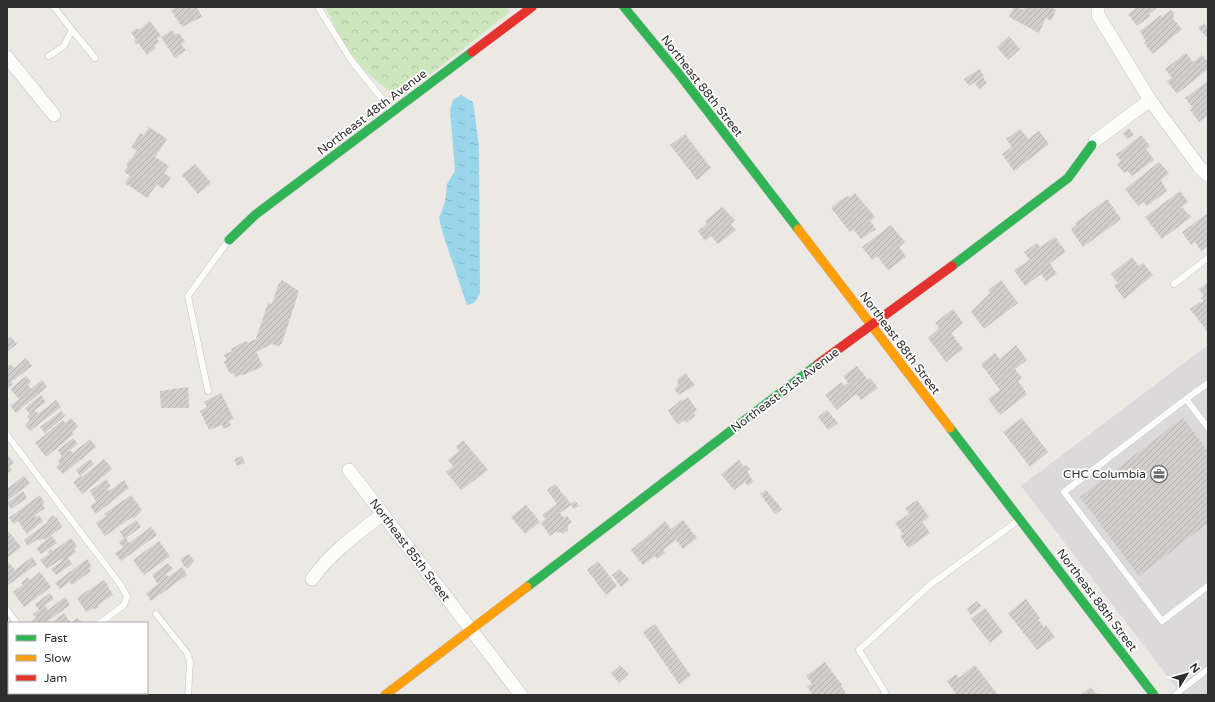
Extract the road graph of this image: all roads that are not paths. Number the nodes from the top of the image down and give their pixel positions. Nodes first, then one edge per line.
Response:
1 (54, 7) edge
2 (318, 7) edge
3 (532, 7) edge
4 (624, 7) edge
5 (1098, 7) edge
6 (72, 30) junction
7 (49, 56) dead end
8 (7, 57) edge
9 (95, 58) dead end
10 (1150, 100) junction
11 (393, 112) junction
12 (54, 115) dead end
13 (1093, 143) joint
14 (1208, 175) edge
15 (229, 240) joint
16 (1208, 258) edge
17 (1174, 284) dead end
18 (871, 324) junction
19 (1208, 383) edge
20 (208, 391) dead end
21 (1186, 399) junction
22 (1208, 428) edge
23 (7, 435) edge
24 (349, 470) dead end
25 (383, 514) junction
26 (1020, 519) junction
27 (312, 579) dead end
28 (1208, 586) edge
29 (7, 610) edge
30 (156, 614) dead end
31 (16, 622) edge
32 (101, 622) edge
33 (471, 630) junction
34 (1208, 669) edge
35 (188, 695) edge
36 (385, 695) edge
37 (521, 695) edge
38 (884, 695) edge
39 (1154, 695) edge
40 (1175, 695) edge

1 - 6 lane
2 - 11 lane
3 - 11 street, Northeast 48th Avenue
4 - 18 street, Northeast 88th Street
5 - 10 street
6 - 7 lane
6 - 9 lane
8 - 12 street
10 - 13 street, Northeast 51st Avenue
10 - 14 street
11 - 15 street, Northeast 48th Avenue
13 - 18 street, Northeast 51st Avenue
15 - 20 lane
16 - 17 lane
18 - 26 street, Northeast 88th Street
18 - 33 street, Northeast 51st Avenue
19 - 21 lane
21 - 22 lane
21 - 28 lane
23 - 32 lane
24 - 25 street, Northeast 85th Street
25 - 27 street
25 - 33 street, Northeast 85th Street
26 - 38 lane
26 - 39 street, Northeast 88th Street
29 - 31 lane
30 - 35 lane
33 - 36 street, Northeast 51st Avenue
33 - 37 street, Northeast 85th Street
34 - 40 lane

